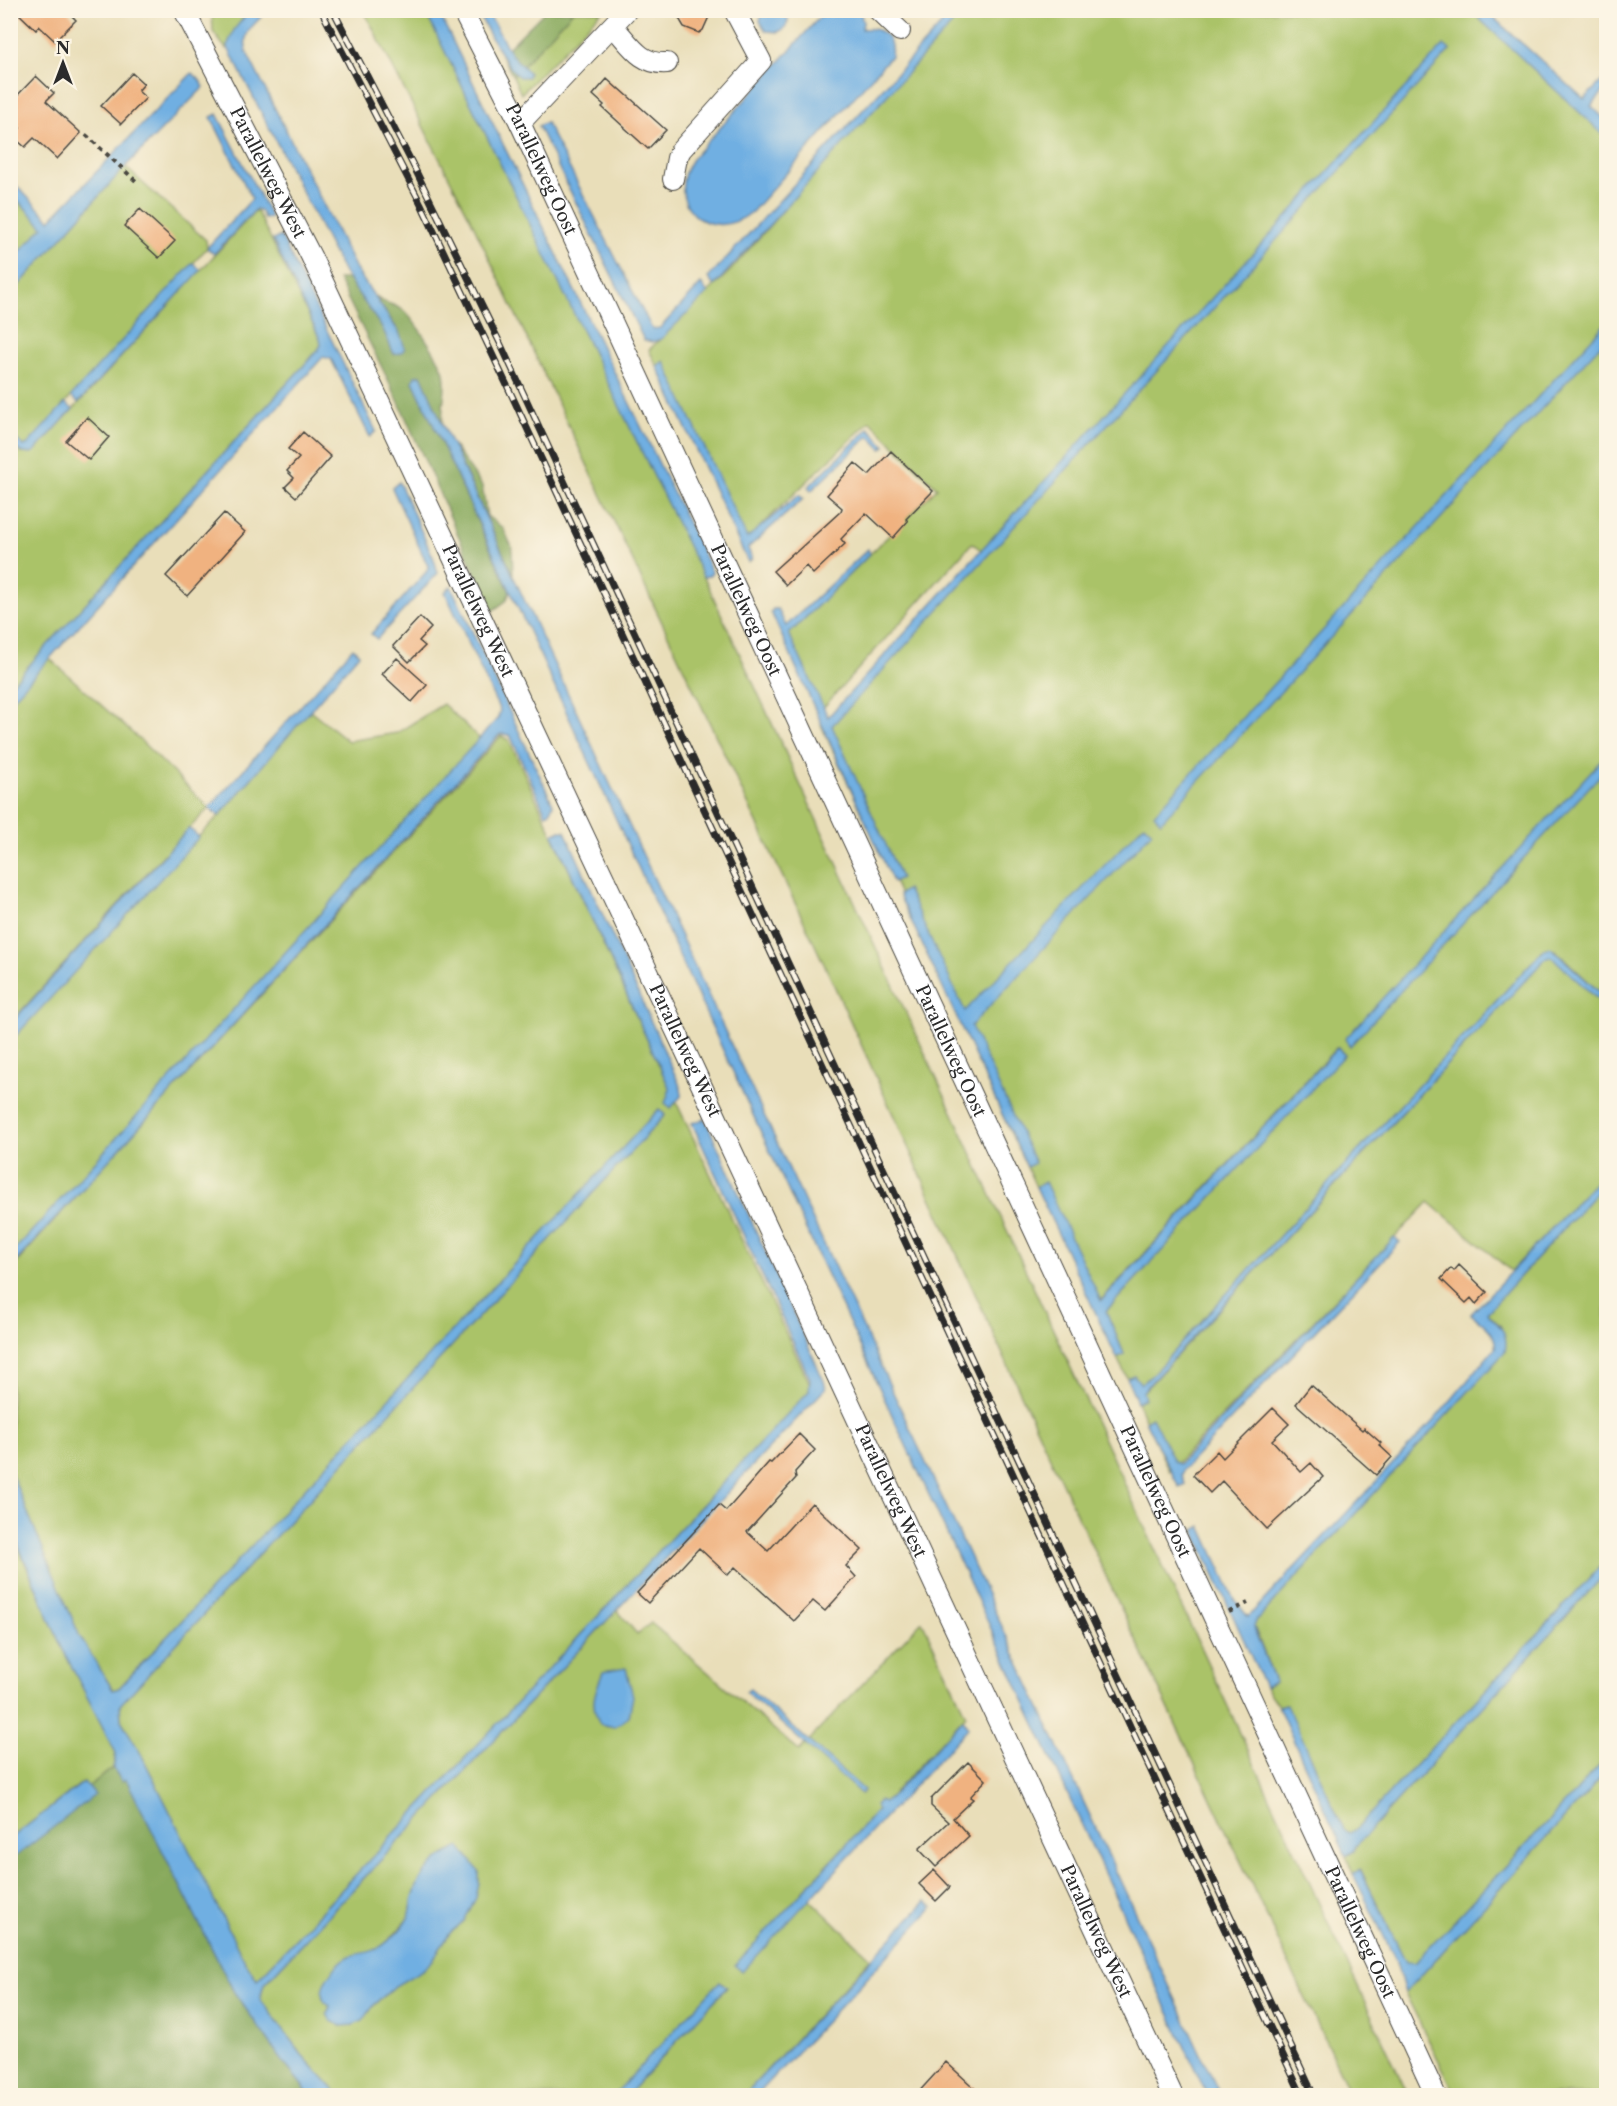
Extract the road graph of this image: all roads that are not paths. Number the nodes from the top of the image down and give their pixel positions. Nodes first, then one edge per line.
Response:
1 (184, 10) edge
2 (462, 10) edge
3 (627, 10) edge
4 (734, 10) edge
5 (878, 10) edge
6 (614, 26) junction
7 (900, 31) dead end
8 (667, 63) dead end
9 (520, 123) junction
10 (673, 178) dead end
11 (1173, 2096) edge
12 (1436, 2096) edge

1 - 11 street, Parallelweg West
2 - 9 street, Parallelweg Oost
3 - 6 street
4 - 10 street
5 - 7 street
6 - 8 street
6 - 9 street
9 - 12 street, Parallelweg Oost

